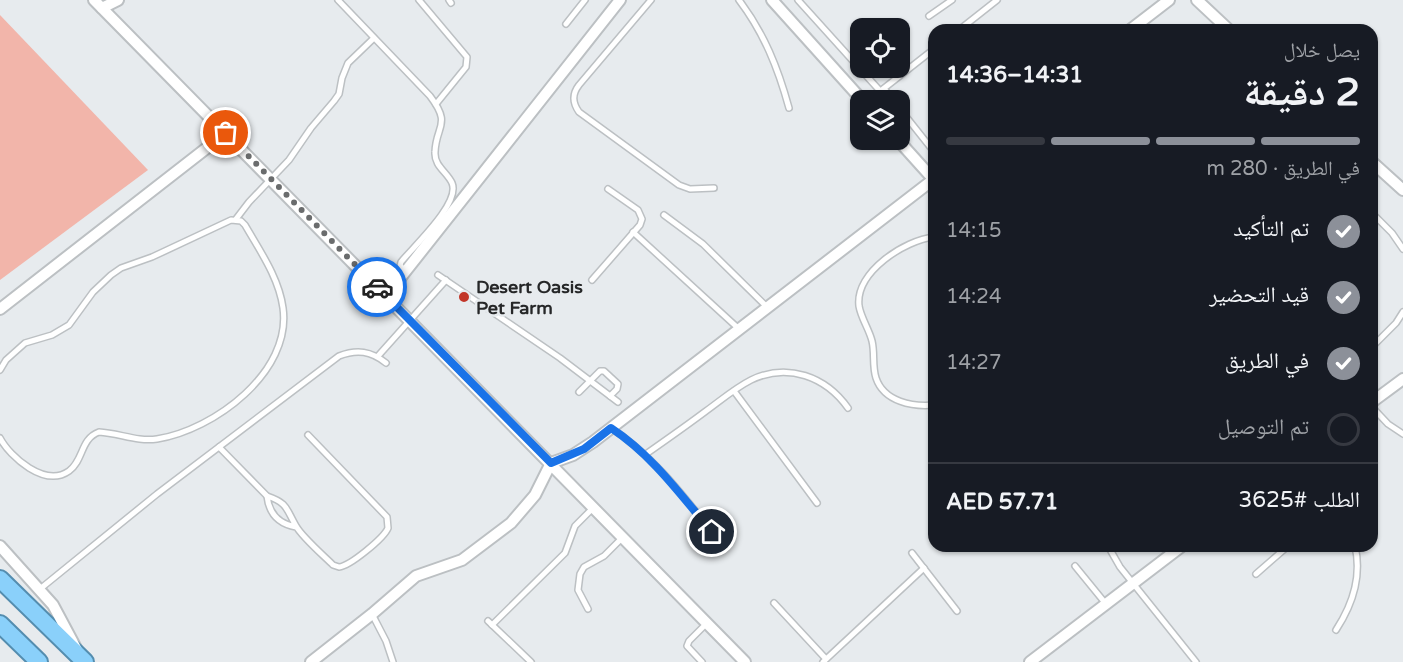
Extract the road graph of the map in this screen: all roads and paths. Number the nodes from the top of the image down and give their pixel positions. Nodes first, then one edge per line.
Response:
1 (118, 0) edge
2 (338, 0) edge
3 (419, 0) edge
4 (585, 0) edge
5 (620, 0) edge
6 (651, 0) edge
7 (739, 0) edge
8 (772, 0) edge
9 (798, 0) edge
10 (952, 0) edge
11 (997, 0) edge
12 (1169, 0) edge
13 (1197, 0) edge
14 (98, 4) edge
15 (929, 16) dead end
16 (566, 24) dead end
17 (967, 24) edge
18 (1138, 24) edge
19 (1218, 24) edge
20 (374, 38) junction
21 (928, 54) edge
22 (853, 90) edge
23 (882, 90) joint
24 (436, 104) junction
25 (789, 108) dead end
26 (910, 122) edge
27 (226, 133) junction
28 (928, 144) edge
29 (907, 150) edge
30 (1378, 167) edge
31 (928, 173) edge
32 (271, 179) junction
33 (928, 185) edge
34 (714, 188) dead end
35 (608, 189) dead end
36 (1403, 190) edge
37 (664, 215) dead end
38 (236, 219) junction
39 (1378, 219) edge
40 (633, 232) junction
41 (928, 238) edge
42 (1403, 249) edge
43 (406, 270) junction
44 (438, 275) dead end
45 (446, 280) junction
46 (592, 280) dead end
47 (386, 296) junction
48 (768, 308) junction
49 (0, 309) edge
50 (1403, 312) edge
51 (410, 321) junction
52 (739, 329) junction
53 (1378, 341) edge
54 (378, 356) junction
55 (386, 363) dead end
56 (0, 370) edge
57 (1403, 379) edge
58 (590, 381) junction
59 (734, 391) junction
60 (579, 392) dead end
61 (610, 396) junction
62 (1378, 398) edge
63 (618, 402) dead end
64 (928, 405) edge
65 (848, 408) dead end
66 (1378, 413) edge
67 (611, 428) junction
68 (1402, 433) edge
69 (308, 435) dead end
70 (0, 438) edge
71 (219, 447) junction
72 (646, 454) junction
73 (551, 463) junction
74 (267, 496) junction
75 (817, 502) dead end
76 (594, 507) junction
77 (296, 526) junction
78 (623, 537) junction
79 (0, 546) edge
80 (725, 548) dead end
81 (912, 552) dead end
82 (1111, 552) edge
83 (1174, 552) edge
84 (1281, 552) edge
85 (1357, 552) edge
86 (1076, 566) dead end
87 (924, 568) junction
88 (1256, 574) dead end
89 (0, 579) edge
90 (1133, 583) junction
91 (40, 589) junction
92 (774, 603) dead end
93 (1106, 604) junction
94 (588, 609) dead end
95 (957, 611) dead end
96 (372, 614) junction
97 (707, 623) junction
98 (0, 624) edge
99 (1336, 630) dead end
100 (83, 660) edge
101 (824, 660) edge
102 (39, 662) edge
103 (311, 662) edge
104 (393, 662) edge
105 (531, 662) edge
106 (702, 662) edge
107 (745, 662) edge
108 (1030, 662) edge
109 (1196, 662) edge

1 - 14 street
2 - 20 lane
3 - 24 lane
4 - 16 lane
5 - 43 street
6 - 34 lane
7 - 25 lane
8 - 22 street
9 - 23 lane
10 - 15 lane
11 - 17 lane
12 - 18 street
13 - 19 street
14 - 27 street
20 - 24 lane
20 - 32 lane
21 - 23 lane
24 - 43 lane
26 - 28 lane
27 - 32 street
27 - 49 street
29 - 31 street
30 - 36 street
32 - 38 lane
32 - 47 street
33 - 48 street
35 - 40 lane
37 - 48 lane
38 - 56 lane
38 - 70 lane
39 - 42 lane
40 - 46 lane
40 - 52 lane
41 - 64 lane
43 - 47 street
44 - 45 lane
45 - 51 lane
45 - 58 lane
47 - 51 street
48 - 52 street
50 - 53 lane
51 - 54 lane
51 - 73 street
52 - 67 street
54 - 55 lane
54 - 71 lane
57 - 62 street
58 - 60 lane
58 - 61 lane
58 - 61 lane
59 - 65 lane
59 - 72 lane
59 - 75 lane
61 - 63 lane
66 - 68 lane
67 - 72 lane
67 - 73 street
69 - 77 lane
71 - 74 lane
71 - 91 lane
72 - 80 lane
73 - 76 street
73 - 96 street
74 - 77 lane
74 - 77 lane
76 - 78 street
76 - 105 lane
78 - 94 lane
78 - 97 street
79 - 91 street
81 - 87 lane
82 - 90 lane
83 - 90 street
84 - 88 lane
85 - 99 lane
86 - 93 lane
87 - 95 lane
87 - 101 lane
89 - 100 highway
90 - 93 street
90 - 109 lane
91 - 100 street
92 - 101 lane
93 - 108 street
96 - 103 street
96 - 104 lane
97 - 106 lane
97 - 107 street
98 - 102 highway

